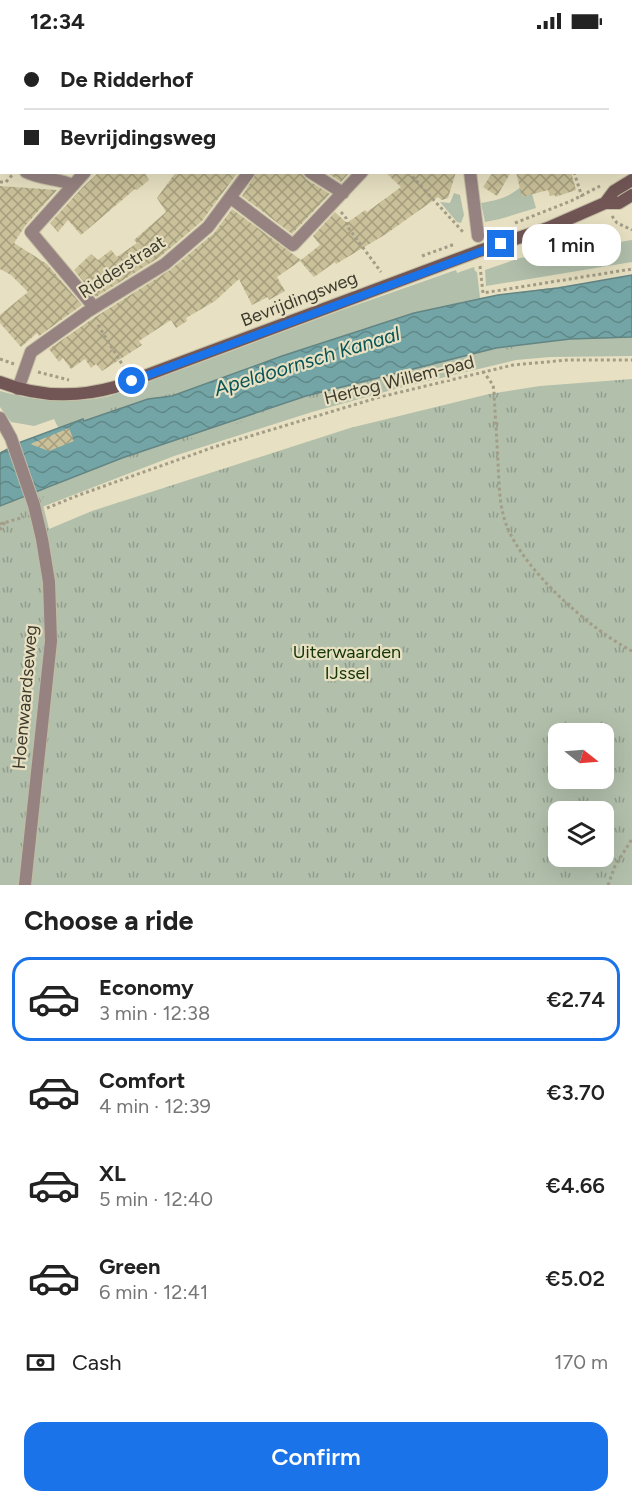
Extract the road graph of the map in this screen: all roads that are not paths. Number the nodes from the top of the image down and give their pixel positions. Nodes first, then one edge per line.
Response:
1 (31, 174) edge
2 (83, 174) edge
3 (248, 174) edge
4 (313, 174) edge
5 (360, 174) edge
6 (470, 174) edge
7 (632, 180) edge
8 (73, 185) junction
9 (343, 193) junction
10 (632, 195) edge
11 (231, 198) junction
12 (605, 203) junction
13 (474, 237) road end
14 (94, 307) junction
15 (0, 382) edge
16 (18, 389) junction
17 (0, 418) edge
18 (25, 885) edge

1 - 8 street
2 - 8 street
3 - 11 street, Ridderstraat
4 - 9 street
5 - 9 street
6 - 13 street
7 - 12 main road, Bevrijdingsweg
8 - 14 street
9 - 11 street
10 - 12 main road, Bevrijdingsweg
11 - 14 street, Ridderstraat
12 - 16 main road, Bevrijdingsweg
14 - 16 street, Ridderstraat
15 - 16 main road, Bevrijdingsweg
17 - 18 street, Hoenwaardseweg

